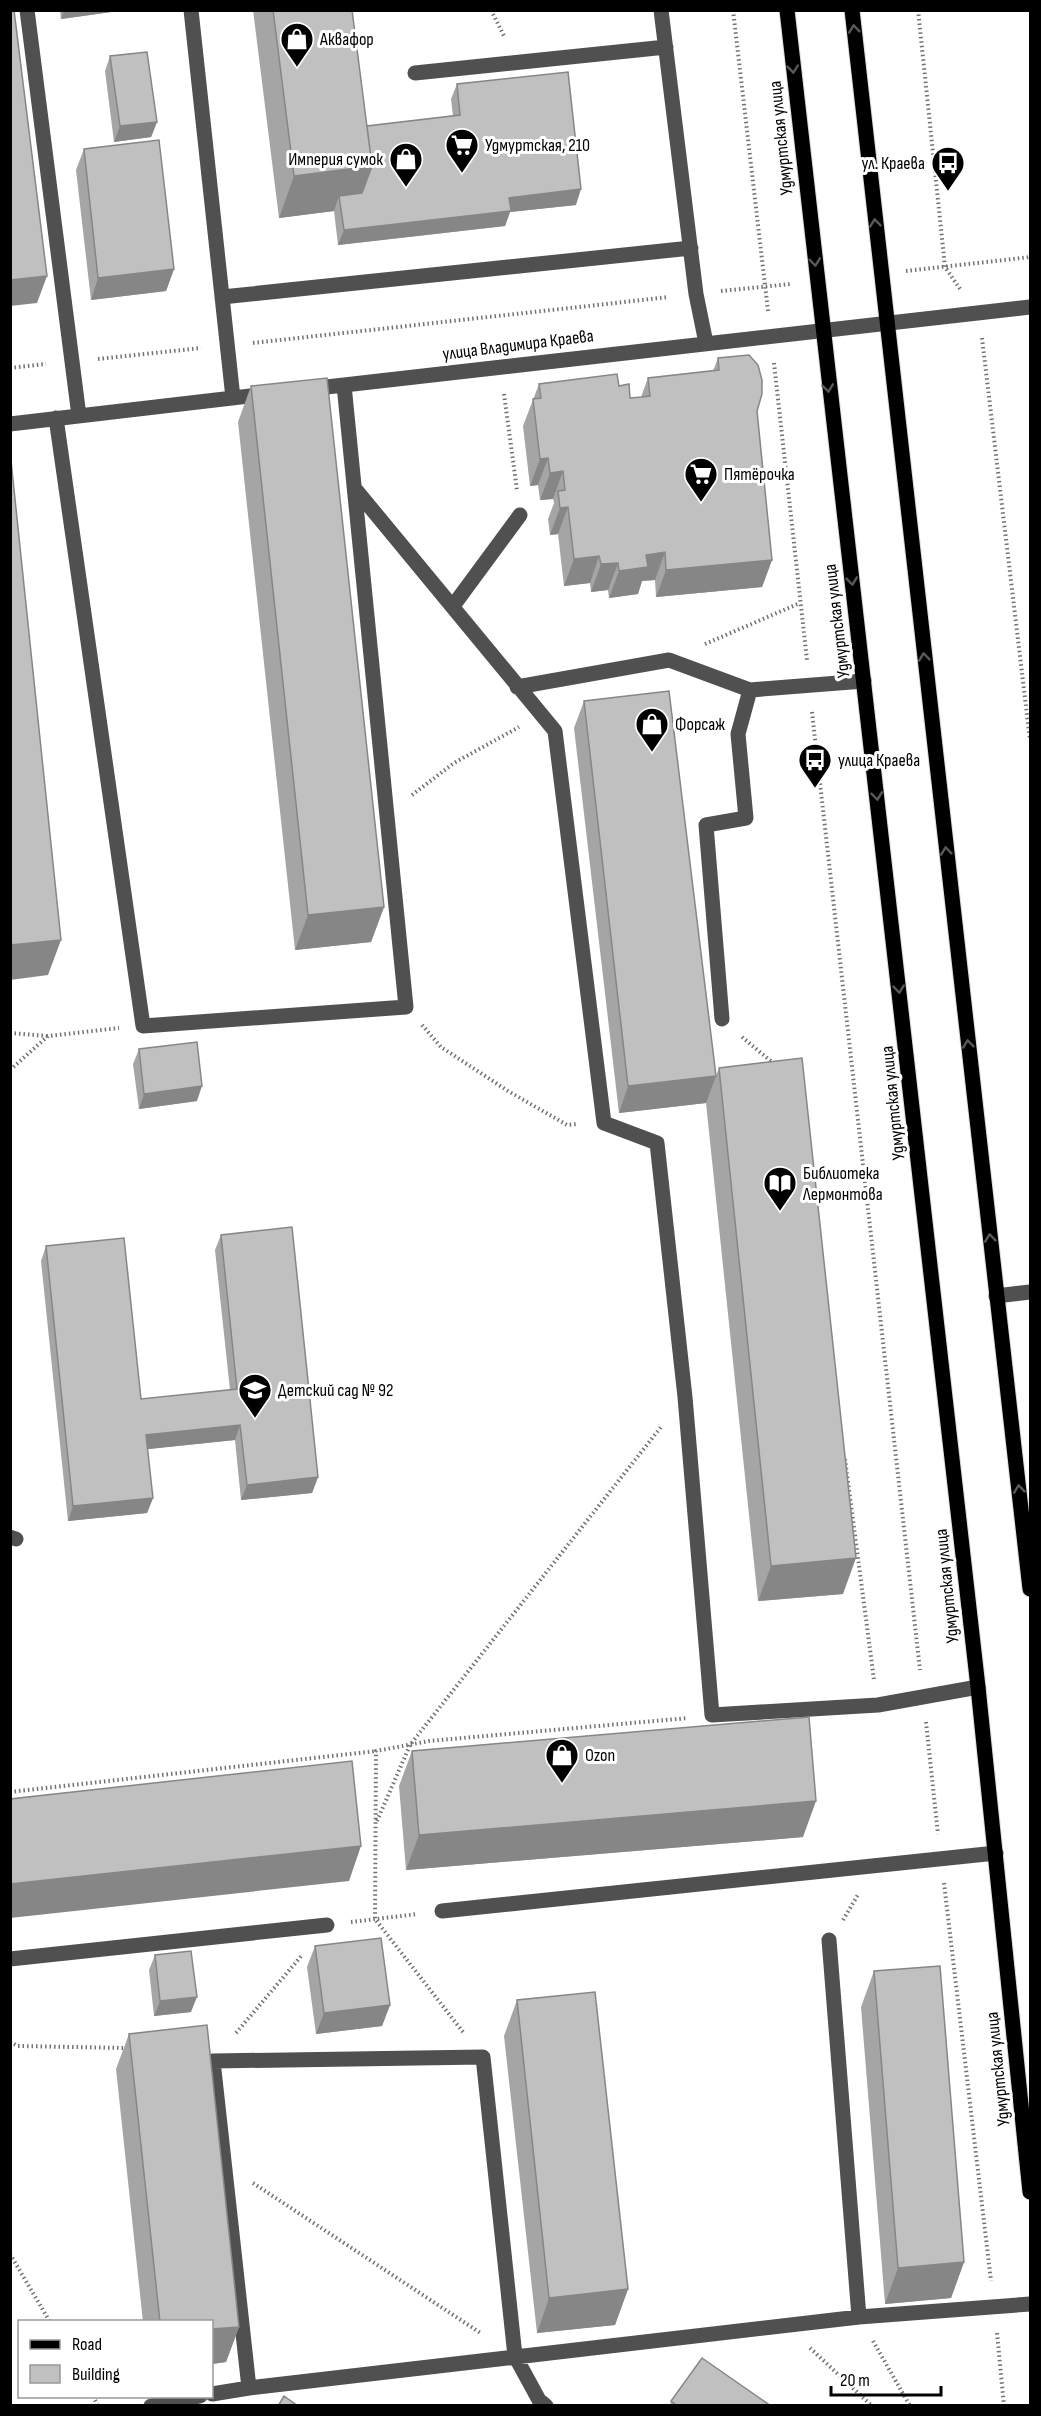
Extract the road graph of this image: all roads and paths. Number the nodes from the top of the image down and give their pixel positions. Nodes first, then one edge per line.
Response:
1 (27, 10) edge
2 (191, 10) edge
3 (661, 10) edge
4 (734, 10) edge
5 (787, 10) edge
6 (852, 10) edge
7 (918, 10) edge
8 (666, 47) junction
9 (415, 73) dead end
10 (691, 248) junction
11 (1030, 257) edge
12 (945, 267) junction
13 (881, 273) junction
14 (817, 280) junction
15 (765, 288) junction
16 (696, 294) junction
17 (222, 297) junction
18 (1030, 307) edge
19 (977, 313) junction
20 (886, 323) junction
21 (822, 329) junction
22 (771, 336) junction
23 (706, 343) junction
24 (228, 346) junction
25 (72, 362) junction
26 (10, 368) edge
27 (502, 384) dead end
28 (344, 385) junction
29 (233, 398) junction
30 (79, 416) junction
31 (56, 418) junction
32 (10, 424) edge
33 (356, 490) junction
34 (520, 515) joint
35 (800, 603) junction
36 (453, 606) junction
37 (669, 660) junction
38 (864, 681) junction
39 (810, 686) junction
40 (517, 687) junction
41 (750, 690) junction
42 (497, 740) dead end
43 (1030, 740) edge
44 (387, 813) junction
45 (406, 1007) junction
46 (722, 1019) joint
47 (143, 1026) junction
48 (10, 1033) edge
49 (48, 1036) junction
50 (779, 1068) edge
51 (10, 1070) edge
52 (604, 1123) junction
53 (1030, 1292) edge
54 (996, 1296) junction
55 (685, 1397) junction
56 (845, 1458) edge
57 (1030, 1589) edge
58 (978, 1687) junction
59 (923, 1698) junction
60 (878, 1705) junction
61 (712, 1715) junction
62 (410, 1745) junction
63 (376, 1751) junction
64 (10, 1792) edge
65 (375, 1824) junction
66 (996, 1853) junction
67 (941, 1860) junction
68 (876, 1866) junction
69 (442, 1911) joint
70 (375, 1919) junction
71 (327, 1925) junction
72 (829, 1940) joint
73 (10, 1959) edge
74 (10, 2042) edge
75 (137, 2048) edge
76 (483, 2057) junction
77 (213, 2061) junction
78 (225, 2164) junction
79 (1030, 2192) edge
80 (10, 2254) edge
81 (1030, 2304) edge
82 (994, 2308) junction
83 (859, 2317) junction
84 (49, 2320) edge
85 (785, 2325) junction
86 (515, 2356) junction
87 (249, 2388) junction
88 (213, 2394) edge
89 (195, 2398) edge
90 (151, 2406) edge
91 (546, 2406) edge
92 (872, 2406) edge
93 (910, 2406) edge
94 (1004, 2406) edge

1 - 25 street
2 - 17 street
3 - 8 street
4 - 15 path
5 -> 14 main road, Удмуртская улица
13 -> 6 main road
7 - 12 path
8 - 9 street
8 - 10 street
10 - 16 street
10 - 17 street
11 - 12 path
12 - 13 path
12 - 19 path
13 - 20 main road
14 - 15 path
14 - 21 main road, Удмуртская улица
15 - 16 path
15 - 22 path
16 - 23 street
16 - 24 path
17 - 24 street
18 - 19 street, улица Владимира Краева
19 - 20 street, улица Владимира Краева
19 - 43 path
20 - 21 street, улица Владимира Краева
54 -> 20 main road
21 - 22 street, улица Владимира Краева
21 -> 38 main road, Удмуртская улица
22 - 23 street, улица Владимира Краева
22 - 35 path
23 - 28 street, улица Владимира Краева
24 - 25 path
24 - 29 street
25 - 26 path
25 - 30 street
27 - 34 path
28 - 29 street, улица Владимира Краева
28 - 33 street
29 - 30 street, улица Владимира Краева
30 - 31 street, улица Владимира Краева
31 - 32 street, улица Владимира Краева
31 - 47 street
33 - 36 street
33 - 44 street
34 - 36 street
35 - 37 path
35 - 39 path
36 - 40 street
37 - 40 street
37 - 41 street
38 - 39 street
38 -> 58 main road, Удмуртская улица
39 - 41 street
39 - 59 path
40 - 52 street
41 - 46 street
42 - 44 path
44 - 45 street
45 - 47 street
45 - 52 path
46 - 50 path
47 - 49 path
48 - 49 path
49 - 51 path
52 - 55 street
53 - 54 street
57 -> 54 main road
55 - 61 street
55 - 62 path
56 - 60 path
58 - 59 street
58 - 66 main road, Удмуртская улица
59 - 60 street
59 - 67 path
60 - 61 street
61 - 62 path
62 - 63 path
62 - 65 path
63 - 64 path
63 - 65 path
65 - 70 path
66 - 67 street
66 - 79 main road, Удмуртская улица
67 - 68 street
67 - 82 path
68 - 69 street
68 - 72 path
69 - 70 path
70 - 71 path
70 - 76 path
71 - 73 street
71 - 77 path
72 - 83 street
74 - 75 path
76 - 77 street
76 - 86 street
77 - 78 street
78 - 86 path
78 - 87 street
80 - 84 path
81 - 82 street
82 - 83 street
82 - 94 path
83 - 85 street
83 - 93 path
85 - 86 street
85 - 92 path
86 - 87 street
86 - 91 street
87 - 88 street
89 - 90 street

